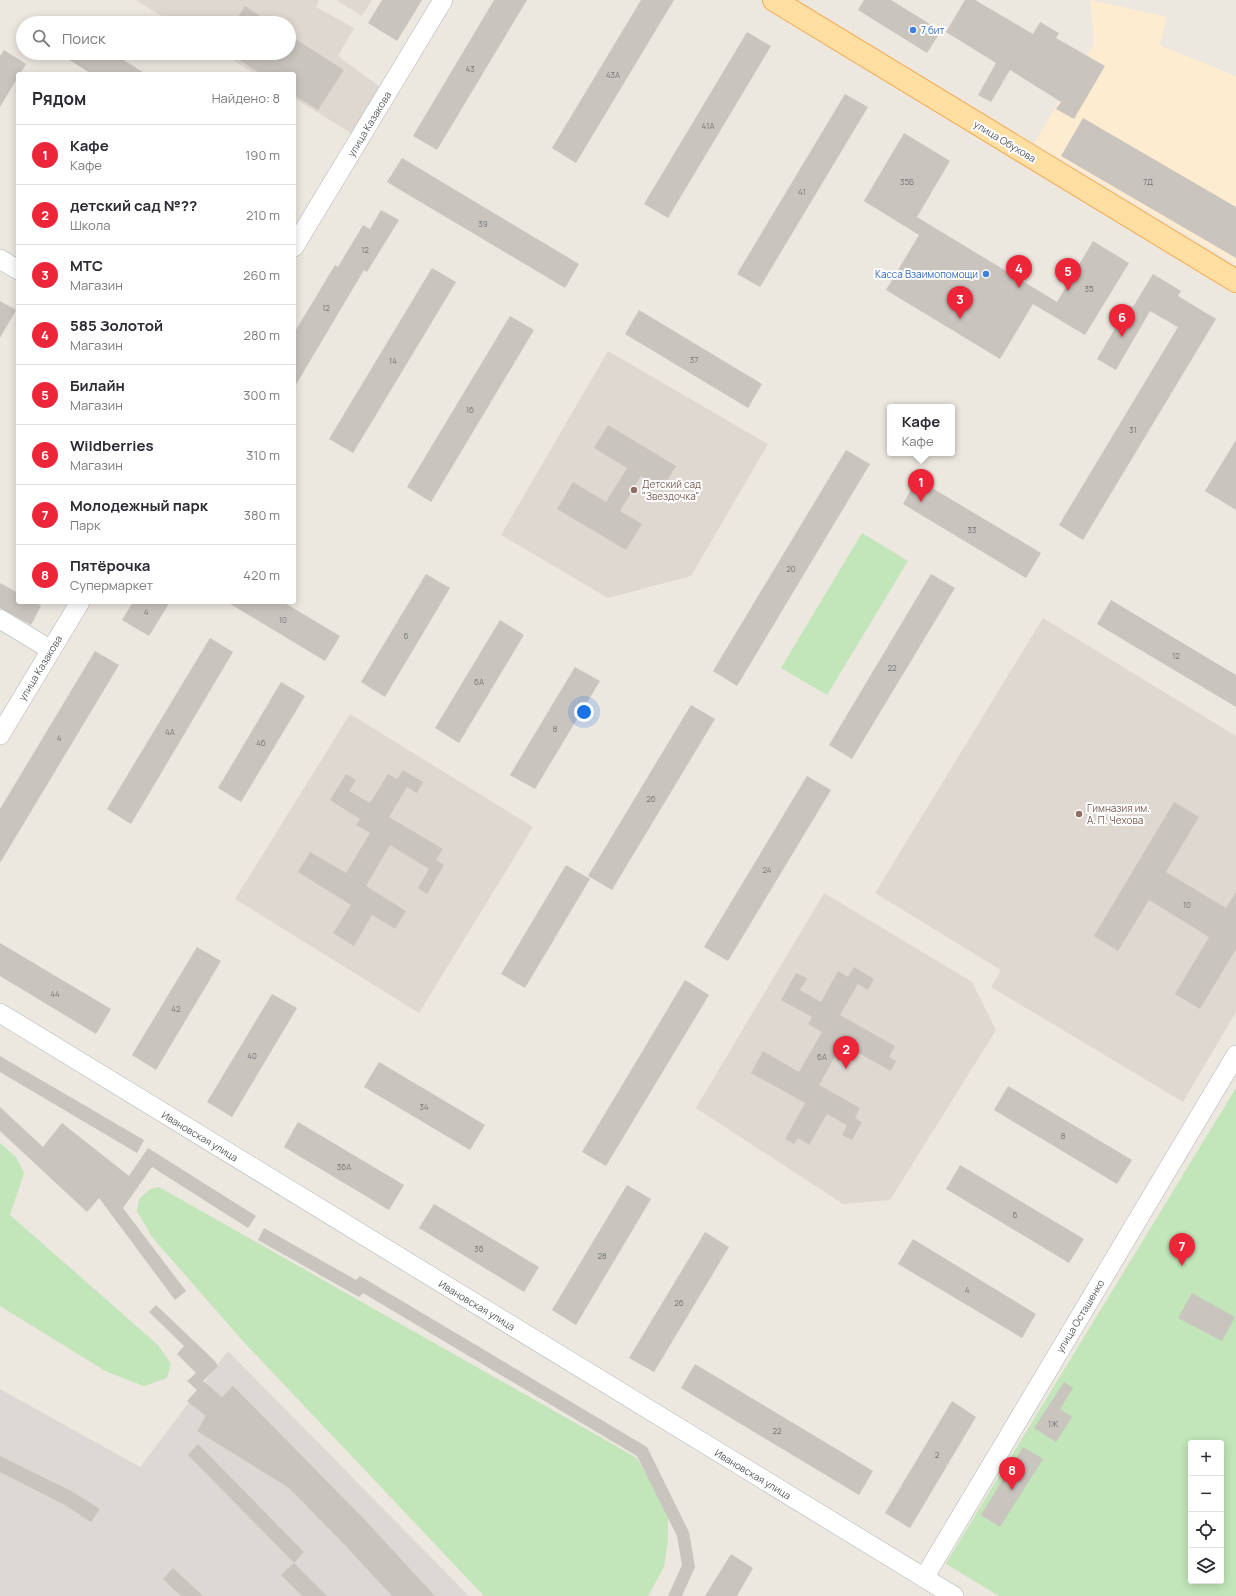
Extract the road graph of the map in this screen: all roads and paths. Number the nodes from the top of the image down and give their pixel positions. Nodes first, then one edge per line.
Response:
1 (443, 0) edge
2 (774, 0) edge
3 (296, 244) edge
4 (0, 259) edge
5 (16, 269) edge
6 (1236, 281) edge
7 (79, 604) edge
8 (0, 619) edge
9 (51, 650) junction
10 (0, 735) edge
11 (0, 1013) edge
12 (1236, 1055) edge
13 (924, 1578) junction
14 (954, 1596) edge

1 - 3 street, улица Казакова
2 - 6 main road, улица Обухова
4 - 5 street
7 - 9 street, улица Казакова
8 - 9 street
9 - 10 street, улица Казакова
11 - 13 street, Ивановская улица
12 - 13 street, улица Осташенко
13 - 14 street, Ивановская улица

